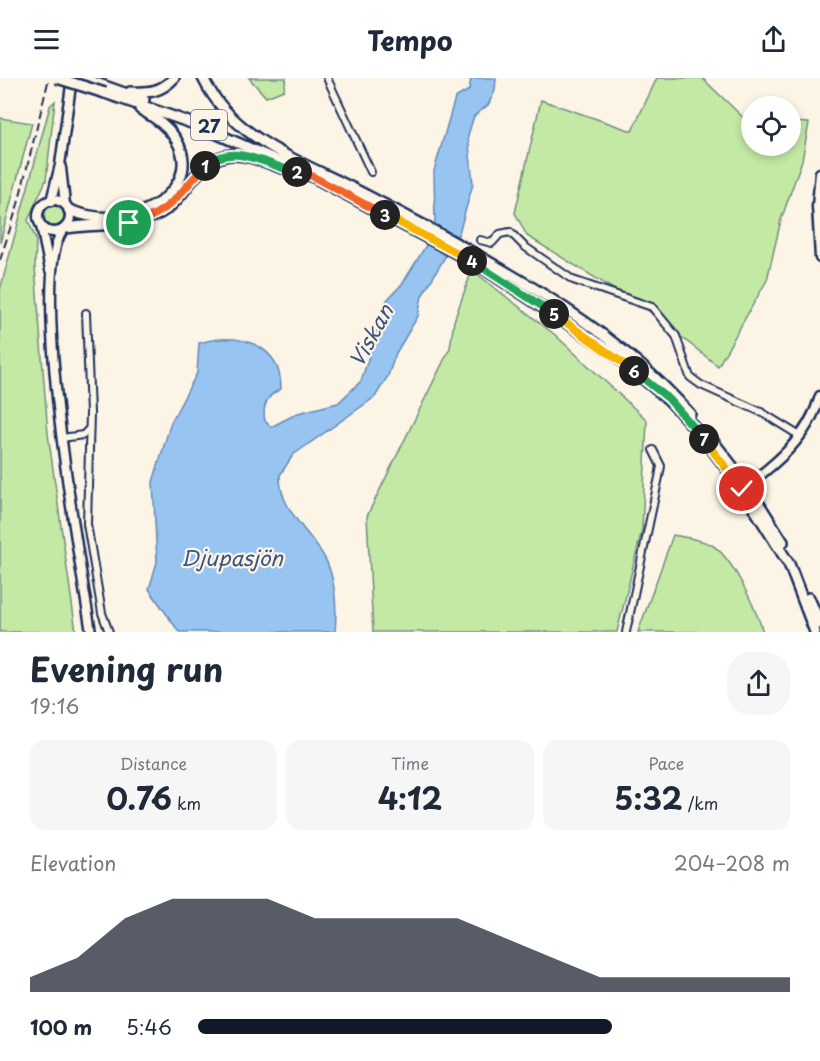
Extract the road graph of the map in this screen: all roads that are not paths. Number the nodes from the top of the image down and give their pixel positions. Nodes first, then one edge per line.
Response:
1 (57, 78) edge
2 (72, 78) edge
3 (82, 78) edge
4 (174, 78) edge
5 (203, 78) edge
6 (327, 78) edge
7 (109, 92) junction
8 (126, 92) junction
9 (60, 165) junction
10 (309, 171) junction
11 (371, 172) dead end
12 (820, 173) edge
13 (51, 201) junction
14 (67, 207) junction
15 (41, 226) junction
16 (64, 229) junction
17 (480, 240) dead end
18 (820, 258) edge
19 (51, 274) junction
20 (86, 313) dead end
21 (820, 396) edge
22 (89, 429) junction
23 (800, 436) junction
24 (62, 438) junction
25 (653, 450) dead end
26 (744, 487) junction
27 (820, 624) edge
28 (91, 632) edge
29 (108, 632) edge
30 (626, 632) edge
31 (816, 632) edge

1 - 7 main road, 27, bridge
2 - 9 main road
3 - 7 main road, 27
4 - 8 main road
5 - 10 main road
6 - 11 street
7 - 8 main road, 27
7 - 10 main road, 27
7 - 14 main road
8 - 10 main road, 27
9 - 13 main road
9 - 14 main road
10 - 16 main road
10 - 26 main road, 27
12 - 18 main road
13 - 14 main road
13 - 15 main road
14 - 16 main road
15 - 16 main road
15 - 19 main road
16 - 19 main road
17 - 23 street
19 - 24 main road
20 - 22 street
21 - 23 main road
22 - 24 street
22 - 29 street
23 - 26 main road
24 - 28 main road
25 - 30 street
26 - 27 main road, 27
26 - 31 main road, 27

